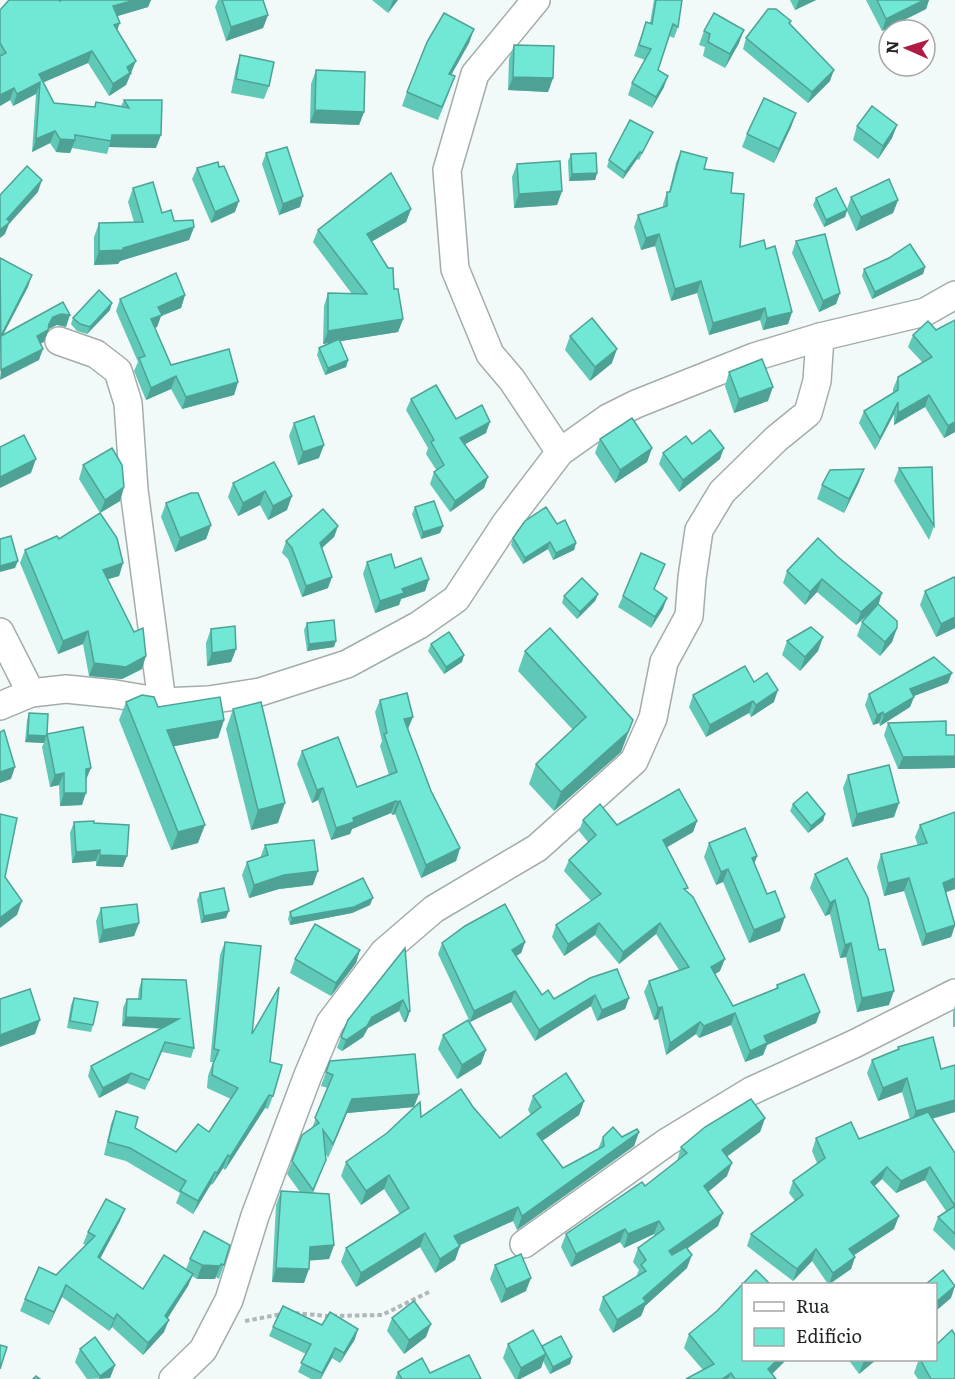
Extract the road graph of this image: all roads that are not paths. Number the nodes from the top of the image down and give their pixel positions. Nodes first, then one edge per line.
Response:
1 (536, 0) edge
2 (955, 295) edge
3 (820, 337) junction
4 (59, 341) dead end
5 (560, 452) junction
6 (0, 632) edge
7 (31, 693) junction
8 (162, 702) junction
9 (0, 706) edge
10 (955, 993) edge
11 (524, 1244) dead end
12 (173, 1379) edge

1 - 5 street
2 - 3 street
3 - 5 street
3 - 12 street
4 - 8 street
5 - 8 street
6 - 7 street
7 - 8 street
7 - 9 street
10 - 11 street

